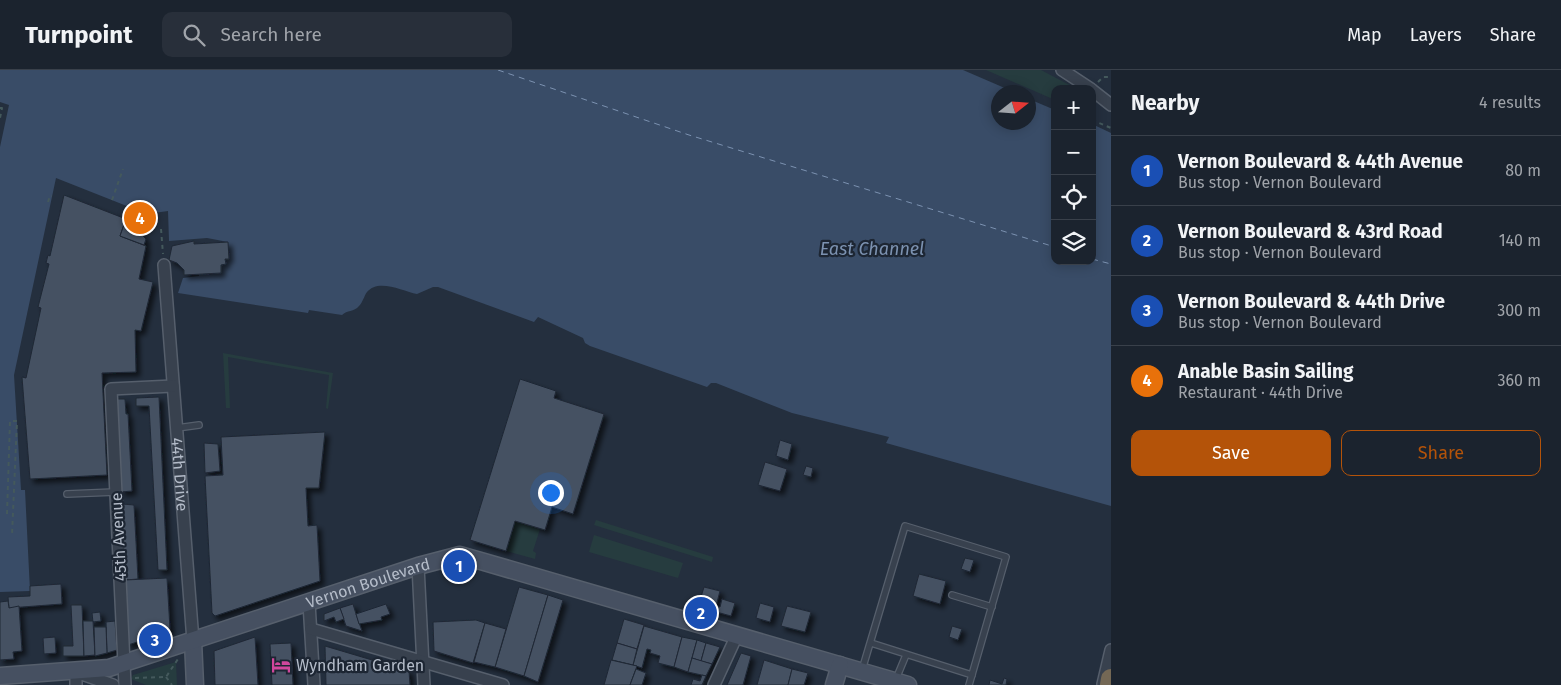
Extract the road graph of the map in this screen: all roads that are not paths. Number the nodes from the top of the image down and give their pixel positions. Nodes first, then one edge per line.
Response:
1 (1062, 70) edge
2 (1089, 85) edge
3 (1096, 90) edge
4 (1111, 106) edge
5 (164, 265) road end
6 (173, 386) junction
7 (199, 425) dead end
8 (177, 428) junction
9 (116, 492) junction
10 (67, 494) dead end
11 (418, 566) junction
12 (952, 595) dead end
13 (309, 602) junction
14 (992, 607) junction
15 (311, 629) junction
16 (737, 635) junction
17 (193, 641) junction
18 (871, 643) junction
19 (1111, 650) edge
20 (906, 655) junction
21 (422, 661) junction
22 (840, 665) junction
23 (862, 672) junction
24 (972, 674) junction
25 (0, 676) edge
26 (126, 676) edge
27 (76, 678) edge
28 (1111, 679) edge
29 (902, 683) edge
30 (113, 685) edge
31 (195, 685) edge
32 (314, 685) edge
33 (424, 685) edge
34 (503, 685) edge
35 (714, 685) edge
36 (834, 685) edge
37 (969, 685) edge
38 (1103, 685) edge
39 (1110, 685) edge

1 - 2 street
3 - 4 street
5 - 6 street, 44th Drive
6 - 8 street, 44th Drive
6 - 9 street, 45th Avenue
7 - 8 lane
8 - 17 street, 44th Drive
9 - 10 lane
9 - 26 street, 45th Avenue
11 - 13 main road, Vernon Boulevard
11 - 16 main road, Vernon Boulevard
11 - 21 street
12 - 14 lane
13 - 15 street
13 - 17 main road, Vernon Boulevard
14 - 18 lane
14 - 24 lane
15 - 21 street
15 - 32 street
16 - 22 main road, Vernon Boulevard
16 - 35 street
17 - 26 main road, Vernon Boulevard
17 - 31 main road, 44th Drive
18 - 20 lane
18 - 23 lane
19 - 38 street
20 - 24 lane
20 - 29 lane
21 - 33 street
21 - 34 street
22 - 23 main road, Vernon Boulevard
22 - 36 main road
23 - 29 main road, Vernon Boulevard
24 - 37 lane
25 - 27 main road, Vernon Boulevard
26 - 27 main road, Vernon Boulevard
27 - 30 street
28 - 39 highway

